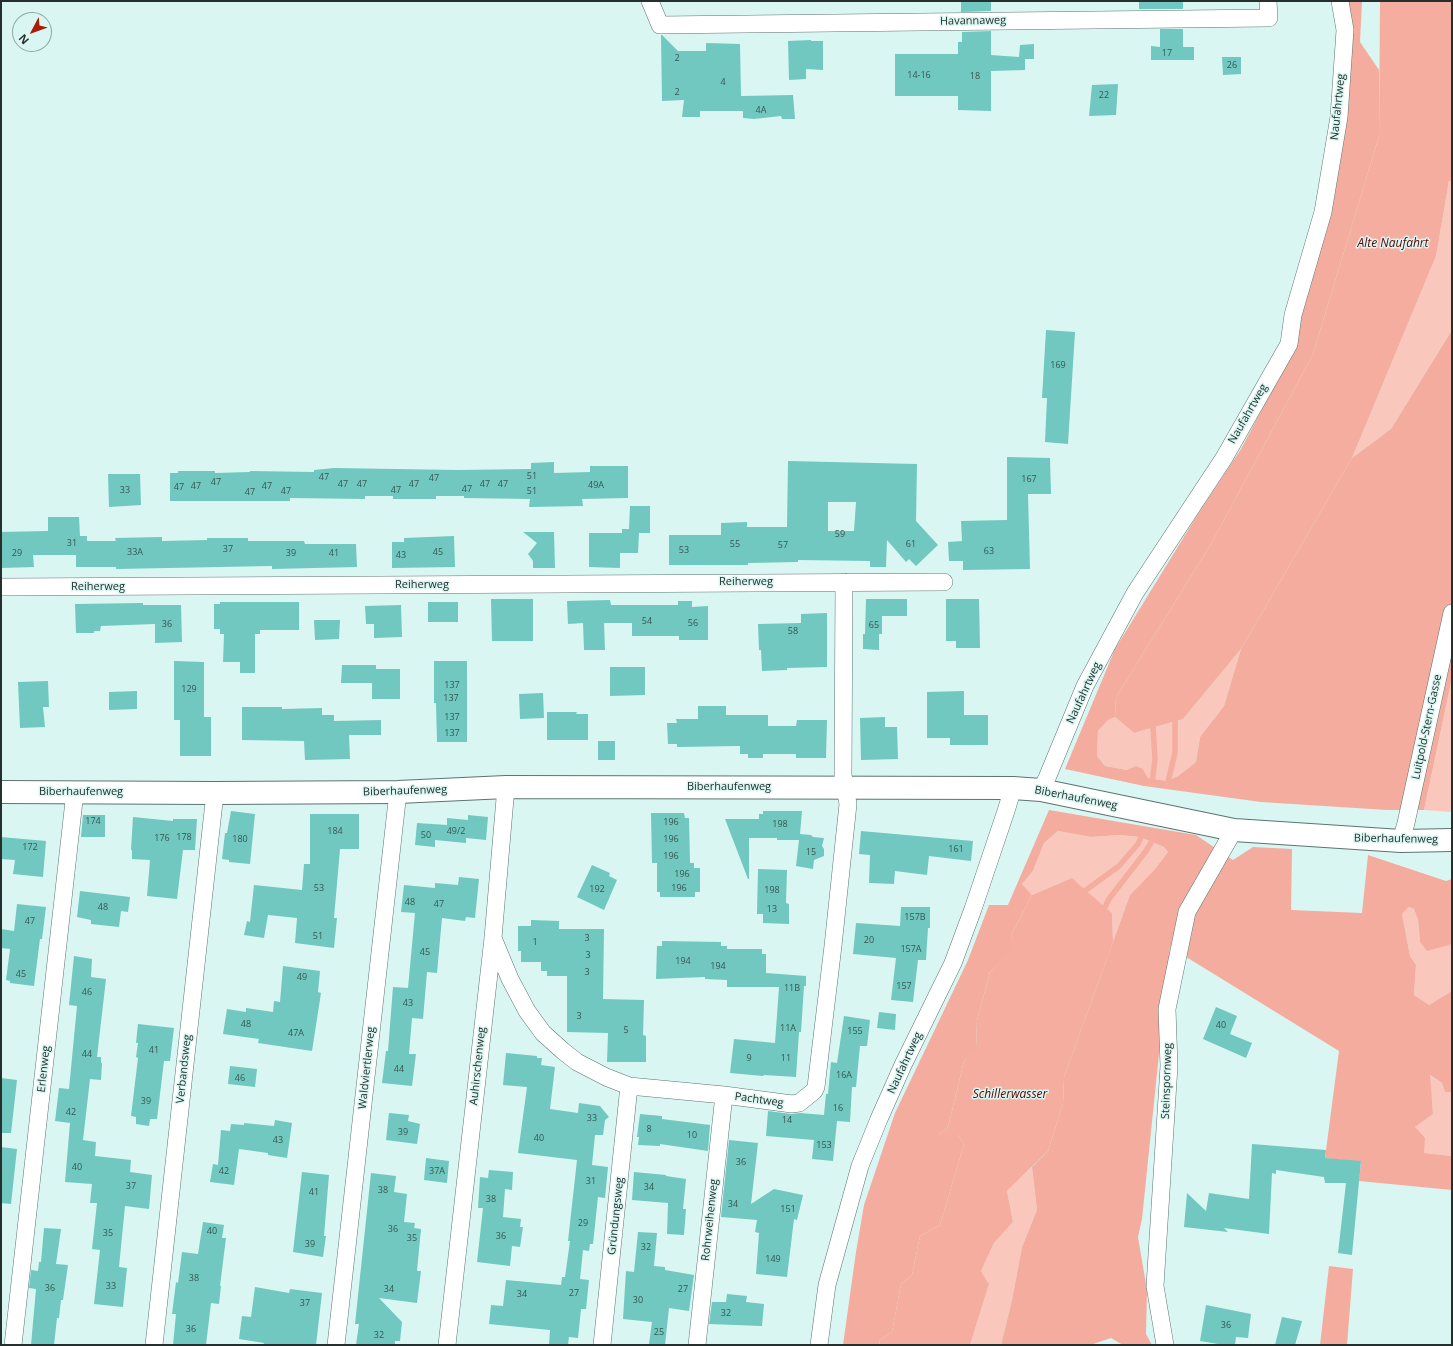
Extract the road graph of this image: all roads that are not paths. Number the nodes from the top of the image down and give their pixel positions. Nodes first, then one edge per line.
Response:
1 (650, 1) edge
2 (1268, 1) edge
3 (1340, 1) edge
4 (844, 582) junction
5 (944, 582) dead end
6 (1, 587) edge
7 (1452, 613) edge
8 (506, 787) junction
9 (845, 788) junction
10 (1013, 788) junction
11 (1041, 790) junction
12 (1, 792) edge
13 (75, 792) junction
14 (398, 792) junction
15 (215, 793) junction
16 (1234, 830) junction
17 (1452, 840) edge
18 (1401, 841) junction
19 (493, 938) junction
20 (629, 1086) junction
21 (724, 1095) junction
22 (13, 1345) edge
23 (154, 1345) edge
24 (336, 1345) edge
25 (447, 1345) edge
26 (602, 1345) edge
27 (697, 1345) edge
28 (819, 1345) edge
29 (1165, 1345) edge

1 - 2 street, Havannaweg
3 - 11 street, Naufahrtweg
4 - 5 street, Reiherweg
4 - 6 street, Reiherweg
4 - 9 street
7 - 18 street, Luitpold-Stern-Gasse
8 - 9 main road, Biberhaufenweg
8 - 14 main road, Biberhaufenweg
8 - 19 street, Auhirschenweg
9 - 10 main road, Biberhaufenweg
9 - 21 street, Pachtweg
10 - 11 main road, Biberhaufenweg
10 - 28 street, Naufahrtweg
11 - 16 main road, Biberhaufenweg
12 - 13 main road, Biberhaufenweg
13 - 15 main road, Biberhaufenweg
13 - 22 street, Erlenweg
14 - 15 main road, Biberhaufenweg
14 - 24 street, Waldviertlerweg
15 - 23 street, Verbandsweg
16 - 18 main road, Biberhaufenweg
16 - 29 street, Steinspornweg
17 - 18 main road, Biberhaufenweg
19 - 20 street, Pachtweg
19 - 25 street, Auhirschenweg
20 - 21 street, Pachtweg
20 - 26 street, Gründungsweg
21 - 27 street, Rohrweihenweg

